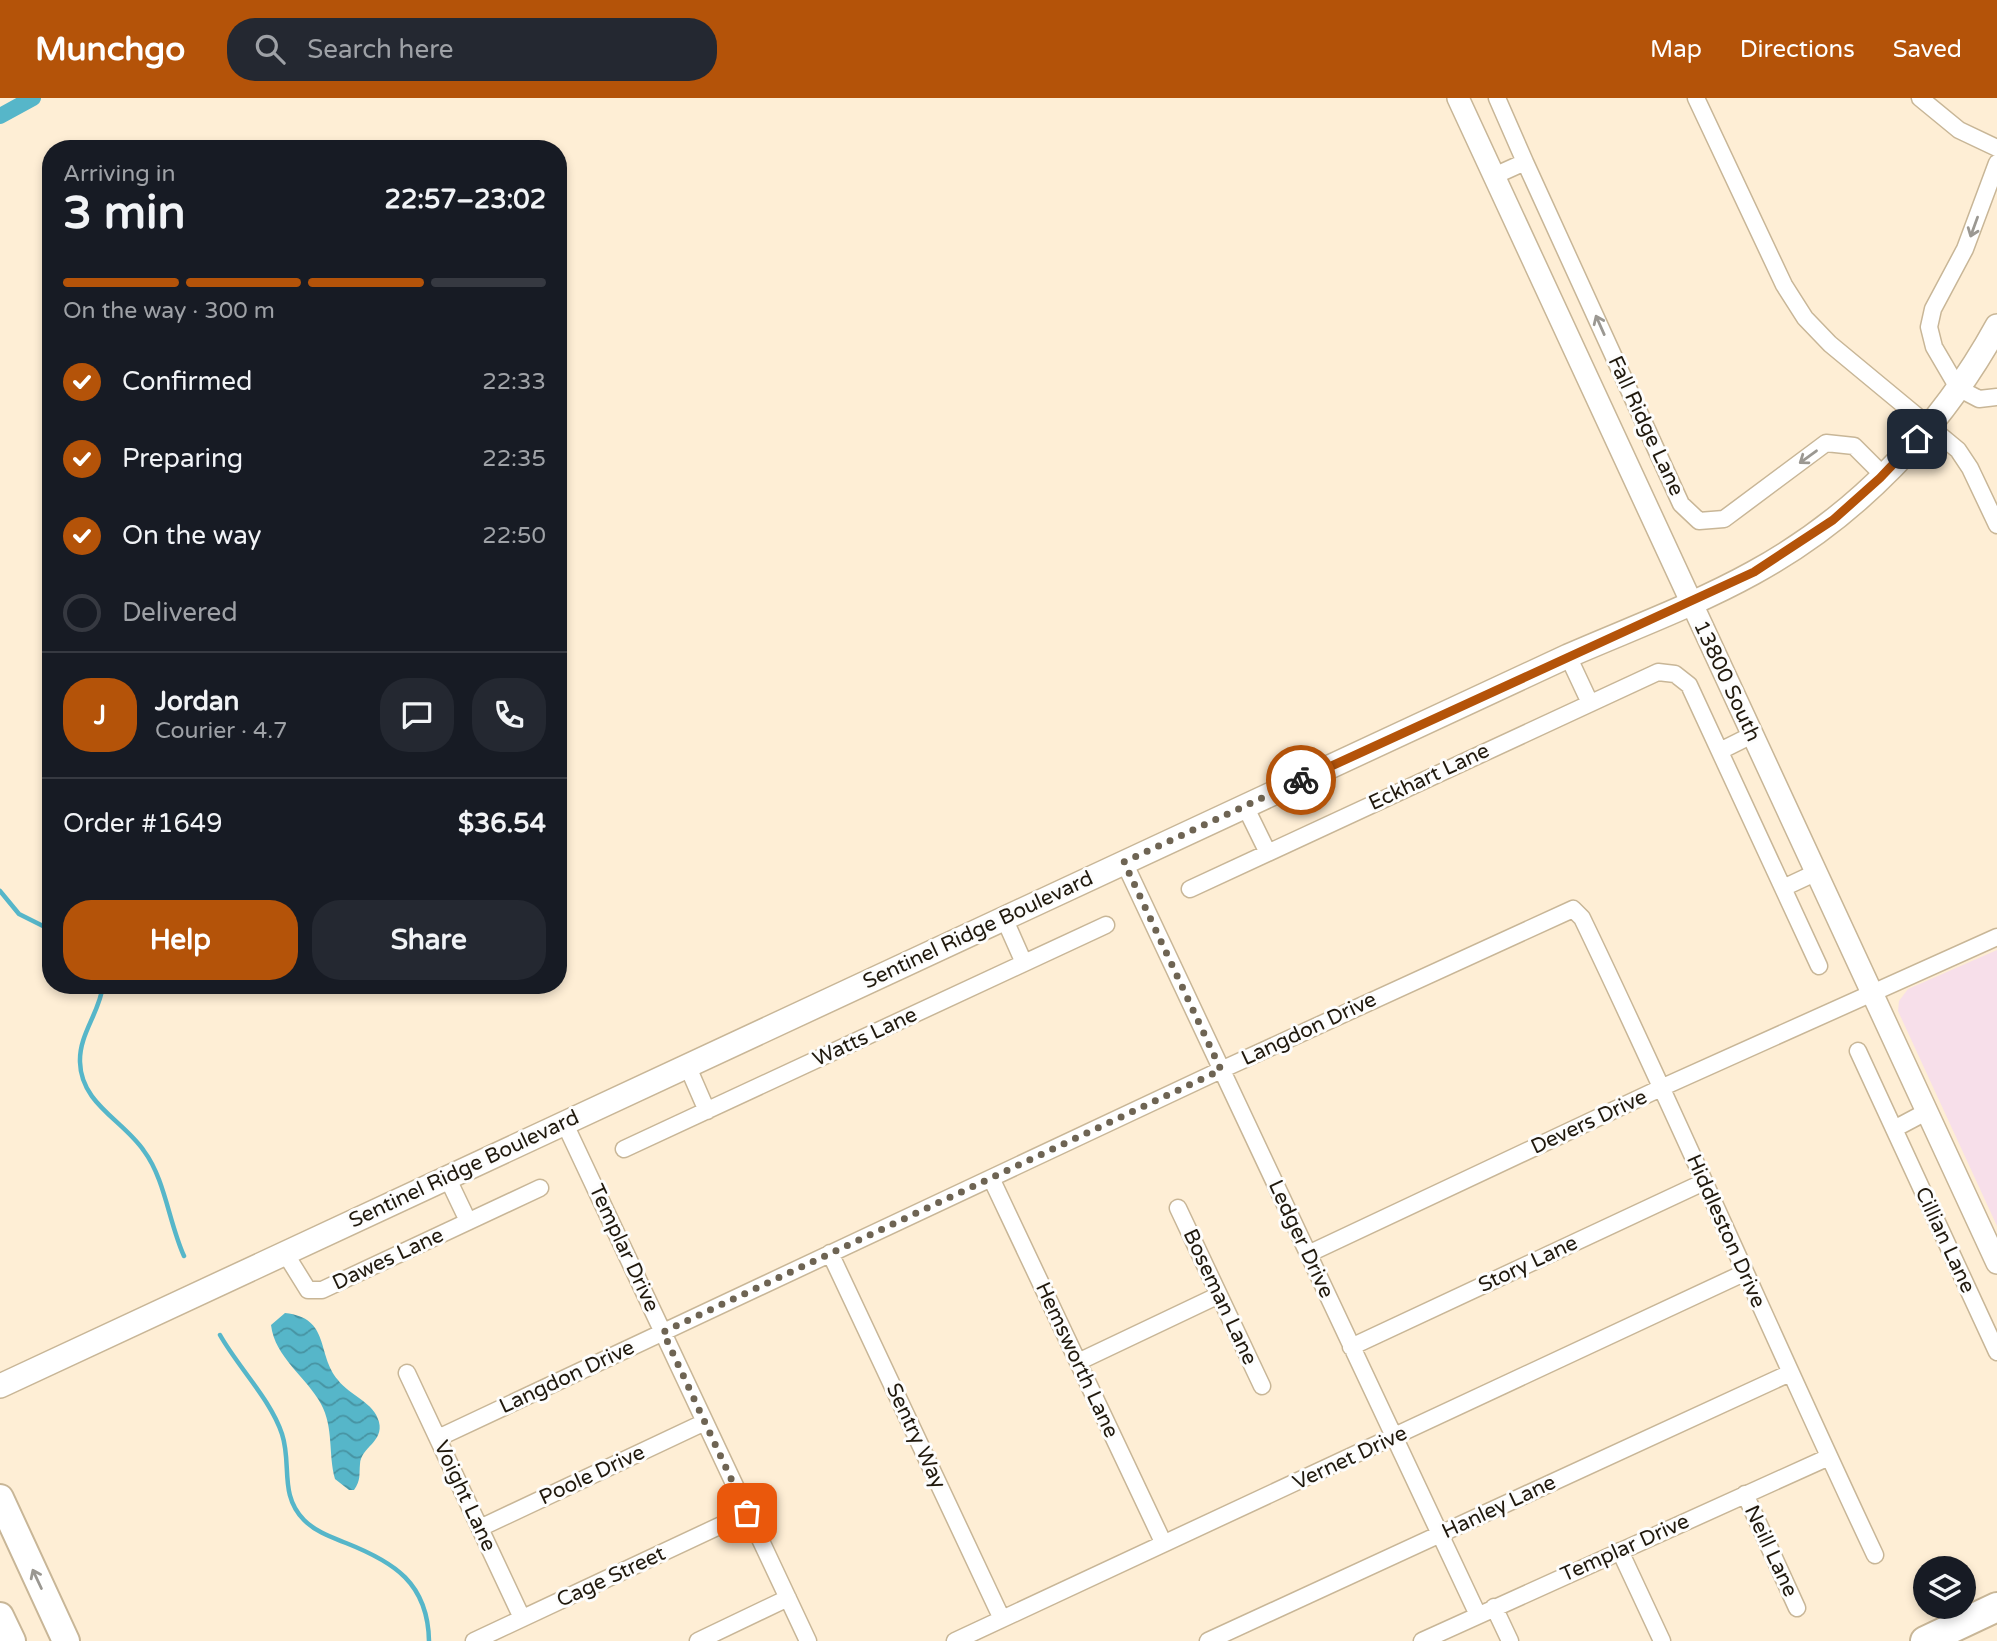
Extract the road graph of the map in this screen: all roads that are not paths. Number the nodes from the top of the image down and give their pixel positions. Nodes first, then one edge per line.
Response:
1 (1458, 98) edge
2 (1497, 98) edge
3 (1696, 98) edge
4 (1920, 98) edge
5 (1997, 148) edge
6 (1525, 162) junction
7 (1997, 163) edge
8 (1494, 176) junction
9 (1997, 326) edge
10 (1958, 387) junction
11 (1997, 397) edge
12 (1930, 424) junction
13 (1883, 475) junction
14 (1997, 524) edge
15 (1690, 602) junction
16 (1569, 656) junction
17 (1590, 703) junction
18 (1752, 735) junction
19 (1720, 751) junction
20 (1245, 806) junction
21 (1267, 852) junction
22 (1124, 862) junction
23 (1815, 873) junction
24 (1190, 888) dead end
25 (1783, 888) junction
26 (1573, 909) joint
27 (1004, 918) junction
28 (1106, 925) dead end
29 (1997, 937) edge
30 (1024, 963) junction
31 (1819, 966) dead end
32 (1871, 993) junction
33 (1858, 1051) dead end
34 (687, 1065) junction
35 (1221, 1070) junction
36 (1663, 1087) junction
37 (707, 1111) junction
38 (1926, 1112) junction
39 (564, 1122) junction
40 (1894, 1129) junction
41 (624, 1149) dead end
42 (447, 1177) junction
43 (991, 1178) junction
44 (1704, 1182) junction
45 (540, 1188) dead end
46 (1178, 1208) dead end
47 (468, 1222) junction
48 (285, 1253) junction
49 (830, 1254) junction
50 (1308, 1254) junction
51 (1997, 1263) edge
52 (1744, 1273) junction
53 (1219, 1295) junction
54 (663, 1332) junction
55 (1351, 1347) junction
56 (1997, 1352) edge
57 (1078, 1362) junction
58 (407, 1373) dead end
59 (1790, 1373) junction
60 (0, 1386) edge
61 (1262, 1386) dead end
62 (705, 1422) junction
63 (1395, 1437) junction
64 (438, 1438) junction
65 (1829, 1457) junction
66 (1745, 1494) junction
67 (0, 1498) edge
68 (747, 1513) junction
69 (480, 1528) junction
70 (1439, 1534) junction
71 (1163, 1542) junction
72 (1620, 1550) junction
73 (1875, 1555) dead end
74 (788, 1598) junction
75 (1494, 1607) junction
76 (1997, 1607) edge
77 (1797, 1608) dead end
78 (1478, 1615) junction
79 (0, 1616) edge
80 (522, 1618) junction
81 (1002, 1619) junction
82 (12, 1641) edge
83 (66, 1641) edge
84 (474, 1641) edge
85 (698, 1641) edge
86 (808, 1641) edge
87 (955, 1641) edge
88 (1208, 1641) edge
89 (1422, 1641) edge
90 (1510, 1641) edge
91 (1661, 1641) edge
92 (1926, 1641) edge

1 - 8 street, 13800 South
2 - 6 street, Fall Ridge Lane
3 - 12 street
4 - 5 street
6 - 8 street
13 -> 6 street, Fall Ridge Lane
7 -> 10 street
8 - 15 street, 13800 South
9 - 10 main road, Sentinel Ridge Boulevard
10 - 11 street
10 - 12 main road, Sentinel Ridge Boulevard
12 - 13 main road, Sentinel Ridge Boulevard
12 - 14 street
13 - 15 main road, Sentinel Ridge Boulevard
15 - 16 main road, Sentinel Ridge Boulevard
15 - 18 street, 13800 South
16 - 17 street
16 - 20 main road, Sentinel Ridge Boulevard
17 - 19 street, Eckhart Lane
17 - 21 street, Eckhart Lane
18 - 19 street
18 - 23 street, 13800 South
19 - 25 street
20 - 21 street
20 - 22 main road, Sentinel Ridge Boulevard
21 - 24 street, Eckhart Lane
22 - 27 main road, Sentinel Ridge Boulevard
22 - 35 street, Ledger Drive
23 - 25 street
23 - 32 street, 13800 South
25 - 31 street
26 - 35 street, Langdon Drive
26 - 36 street, Hiddleston Drive
27 - 30 street
27 - 34 main road, Sentinel Ridge Boulevard
28 - 30 street, Watts Lane
29 - 32 street, Devers Drive
30 - 37 street, Watts Lane
32 - 36 street, Devers Drive
32 - 38 street, 13800 South
33 - 40 street, Cillian Lane
34 - 37 street
34 - 39 main road, Sentinel Ridge Boulevard
35 - 43 street, Langdon Drive
35 - 50 street, Ledger Drive
36 - 44 street, Hiddleston Drive
36 - 50 street, Devers Drive
37 - 41 street, Watts Lane
38 - 40 street
38 - 51 street, 13800 South
39 - 42 main road, Sentinel Ridge Boulevard
39 - 54 street, Templar Drive
40 - 56 street, Cillian Lane
42 - 47 street, Dawes Lane
42 - 48 main road, Sentinel Ridge Boulevard
43 - 49 street, Langdon Drive
43 - 57 street, Hemsworth Lane
44 - 52 street, Hiddleston Drive
44 - 55 street, Story Lane
45 - 47 street, Dawes Lane
46 - 53 street, Boseman Lane
47 - 48 street, Dawes Lane
48 - 60 main road, Sentinel Ridge Boulevard
49 - 54 street, Langdon Drive
49 - 81 street, Sentry Way
50 - 55 street, Ledger Drive
52 - 59 street, Hiddleston Drive
52 - 63 street, Vernet Drive
53 - 57 street
53 - 61 street, Boseman Lane
54 - 62 street, Templar Drive
54 - 64 street, Langdon Drive
55 - 63 street, Ledger Drive
57 - 71 street, Hemsworth Lane
58 - 64 street, Voight Lane
59 - 65 street, Hiddleston Drive
59 - 70 street, Hanley Lane
62 - 68 street, Templar Drive
62 - 69 street, Poole Drive
63 - 70 street, Ledger Drive
63 - 71 street, Vernet Drive
64 - 69 street, Voight Lane
65 - 66 street, Templar Drive
65 - 73 street, Hiddleston Drive
66 - 72 street, Templar Drive
66 - 77 street, Neill Lane
83 -> 67 main road
68 - 74 street, Templar Drive
68 - 80 street, Cage Street
69 - 80 street, Voight Lane
70 - 78 street, Ledger Drive
70 - 88 street, Hanley Lane
71 - 81 street, Vernet Drive
72 - 75 street, Templar Drive
72 - 91 street
74 - 85 street
74 - 86 street, Templar Drive
75 - 78 street, Templar Drive
75 - 90 street
76 - 92 highway
78 - 89 street, Templar Drive
79 - 82 main road
80 - 84 street, Cage Street
81 - 87 street, Vernet Drive

